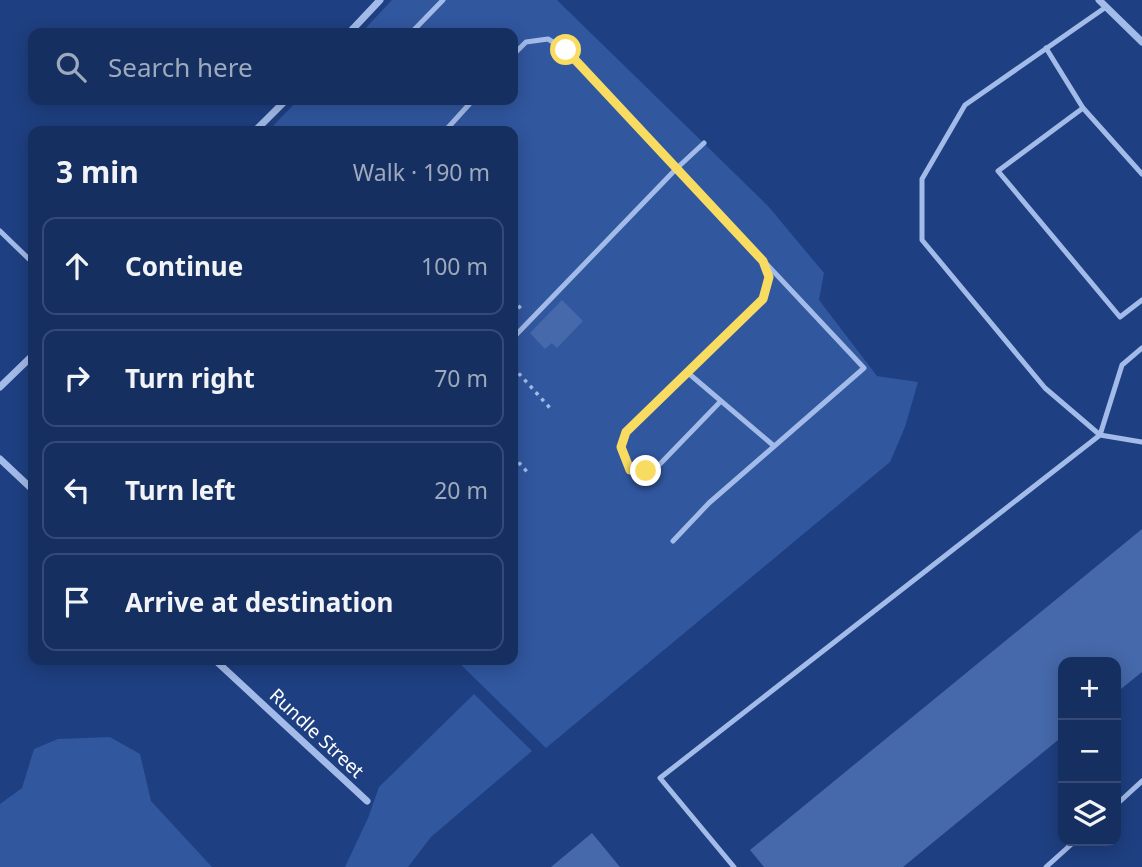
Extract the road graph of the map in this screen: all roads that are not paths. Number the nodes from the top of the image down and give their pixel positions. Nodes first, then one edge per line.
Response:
1 (380, 0) edge
2 (443, 0) edge
3 (1099, 0) edge
4 (1106, 7) junction
5 (354, 28) edge
6 (416, 28) edge
7 (1142, 42) edge
8 (1046, 48) junction
9 (518, 50) edge
10 (281, 105) edge
11 (468, 105) edge
12 (1083, 108) junction
13 (260, 126) edge
14 (450, 126) edge
15 (704, 143) dead end
16 (676, 169) junction
17 (1142, 174) edge
18 (0, 231) edge
19 (28, 258) edge
20 (763, 261) junction
21 (1142, 300) edge
22 (518, 333) edge
23 (1142, 348) edge
24 (28, 360) edge
25 (687, 373) junction
26 (0, 387) edge
27 (720, 402) junction
28 (1100, 435) junction
29 (1142, 442) edge
30 (774, 446) junction
31 (0, 459) edge
32 (28, 485) edge
33 (673, 541) dead end
34 (220, 665) edge
35 (1142, 781) edge
36 (1121, 800) edge
37 (367, 801) dead end
38 (1069, 846) edge
39 (734, 867) edge
40 (1046, 867) edge

1 - 5 street
2 - 6 lane
3 - 4 street
4 - 7 street
4 - 8 lane
8 - 12 lane
8 - 28 lane
9 - 16 lane
10 - 13 street
11 - 14 lane
12 - 17 lane
12 - 21 lane
15 - 16 lane
16 - 20 lane
16 - 22 lane
18 - 19 lane
20 - 25 lane
20 - 30 lane
23 - 28 lane
24 - 26 street
25 - 27 lane
25 - 27 lane
27 - 30 lane
28 - 29 lane
28 - 39 lane
30 - 33 lane
31 - 32 street
34 - 37 street, Rundle Street
35 - 36 lane
38 - 40 lane

